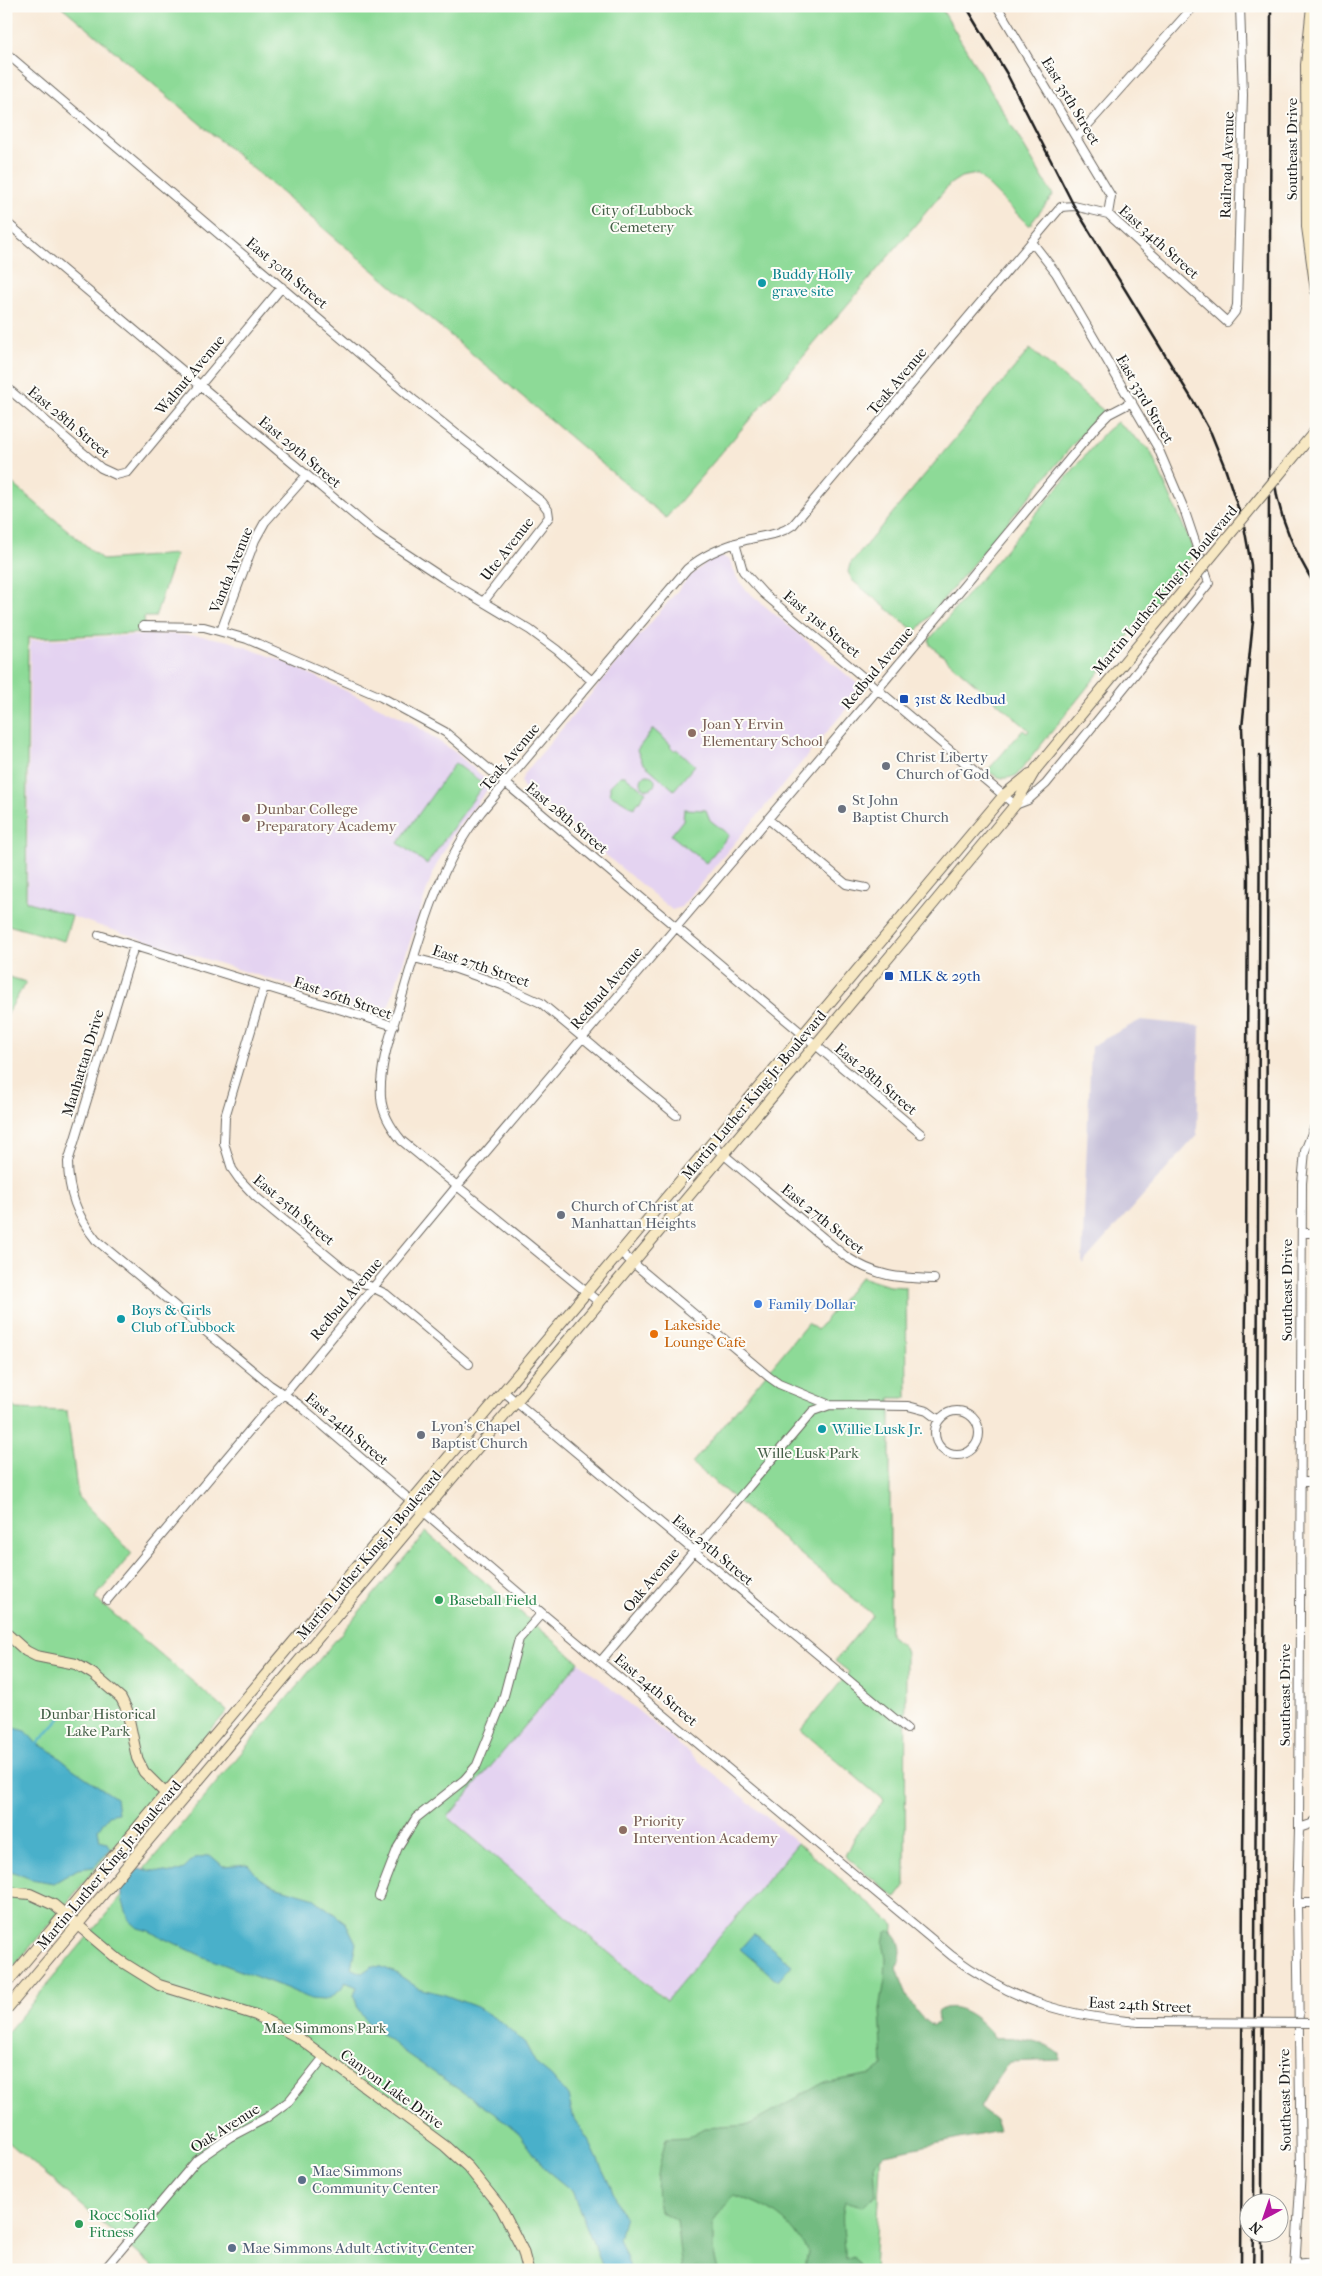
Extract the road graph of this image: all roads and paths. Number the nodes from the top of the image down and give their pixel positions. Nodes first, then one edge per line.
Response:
1 (997, 6) edge
2 (1194, 6) edge
3 (1240, 6) edge
4 (1312, 7) edge
5 (1316, 34) edge
6 (6, 53) edge
7 (1077, 137) junction
8 (1061, 207) joint
9 (1108, 214) junction
10 (6, 222) edge
11 (1032, 242) junction
12 (282, 287) junction
13 (1316, 291) edge
14 (1227, 322) joint
15 (200, 385) junction
16 (6, 387) edge
17 (1132, 402) junction
18 (1316, 430) edge
19 (116, 476) joint
20 (306, 476) junction
21 (548, 514) joint
22 (735, 544) junction
23 (484, 601) junction
24 (142, 626) dead end
25 (222, 631) junction
26 (592, 681) junction
27 (878, 689) junction
28 (1036, 768) junction
29 (506, 783) junction
30 (1004, 795) junction
31 (1015, 805) junction
32 (768, 819) junction
33 (866, 888) dead end
34 (675, 928) junction
35 (99, 935) dead end
36 (134, 946) junction
37 (414, 958) junction
38 (264, 986) junction
39 (394, 1026) junction
40 (801, 1035) junction
41 (583, 1036) junction
42 (815, 1046) junction
43 (676, 1115) dead end
44 (1316, 1123) edge
45 (921, 1134) dead end
46 (711, 1144) junction
47 (724, 1154) junction
48 (457, 1186) junction
49 (70, 1189) joint
50 (1302, 1233) junction
51 (1316, 1233) edge
52 (620, 1252) junction
53 (632, 1263) junction
54 (934, 1279) dead end
55 (374, 1288) junction
56 (586, 1291) junction
57 (600, 1303) junction
58 (469, 1364) dead end
59 (503, 1391) junction
60 (283, 1394) junction
61 (516, 1402) junction
62 (830, 1405) junction
63 (939, 1420) junction
64 (1301, 1482) junction
65 (1316, 1482) edge
66 (410, 1501) junction
67 (423, 1512) junction
68 (694, 1552) junction
69 (107, 1600) dead end
70 (542, 1613) junction
71 (6, 1633) edge
72 (600, 1662) junction
73 (907, 1729) dead end
74 (167, 1795) junction
75 (1316, 1820) edge
76 (1300, 1828) junction
77 (6, 1892) edge
78 (379, 1896) dead end
79 (1297, 1902) junction
80 (1316, 1903) edge
81 (65, 1914) junction
82 (78, 1926) junction
83 (6, 1984) edge
84 (6, 2010) edge
85 (1316, 2023) edge
86 (324, 2057) junction
87 (1316, 2262) edge
88 (1295, 2267) edge
89 (104, 2270) edge
90 (528, 2270) edge

1 - 7 street, East 35th Street
2 - 7 street
3 - 14 street, Railroad Avenue
4 - 5 main road, Southeast Drive
4 - 13 main road, Southeast Drive
6 - 12 street, East 30th Street
7 - 9 street, East 35th Street
8 - 9 street, East 34th Street
8 - 11 street, Teak Avenue
9 - 14 street, East 34th Street
10 - 15 street, East 29th Street
11 - 17 street, East 33rd Street
11 - 22 street, Teak Avenue
12 - 15 street, Walnut Avenue
12 - 21 street, East 30th Street
15 - 19 street, Walnut Avenue
15 - 20 street, East 29th Street
16 - 19 street, East 28th Street
17 - 27 street, Redbud Avenue
17 - 31 street, East 33rd Street
18 - 28 main road, Martin Luther King Jr. Boulevard, bridge
20 - 23 street, East 29th Street
20 - 25 street, Vanda Avenue
21 - 23 street, Ute Avenue
22 - 26 street, Teak Avenue
22 - 27 street, East 31st Street
23 - 26 street, East 29th Street
24 - 25 street, East 28th Street
25 - 29 street, East 28th Street
26 - 29 street, Teak Avenue
27 - 30 street, East 31st Street
27 - 32 street, Redbud Avenue
28 - 30 main road, Martin Luther King Jr. Boulevard
28 - 31 main road, Martin Luther King Jr. Boulevard
29 - 34 street, East 28th Street
29 - 37 street, Teak Avenue
30 - 31 street, East 31st Street
30 - 40 main road, Martin Luther King Jr. Boulevard
31 - 42 main road, Martin Luther King Jr. Boulevard
32 - 33 street
32 - 34 street, Redbud Avenue
34 - 40 street, East 28th Street
34 - 41 street, Redbud Avenue
35 - 36 street, East 26th Street
36 - 38 street, East 26th Street
36 - 49 street, Manhattan Drive
37 - 39 street, Teak Avenue
37 - 41 street, East 27th Street
38 - 39 street, East 26th Street
38 - 55 street, East 25th Street
39 - 48 street, East 26th Street
40 - 42 street, East 28th Street
40 - 46 main road, Martin Luther King Jr. Boulevard
41 - 43 street, East 27th Street
41 - 48 street, Redbud Avenue
42 - 45 street, East 28th Street
42 - 47 main road, Martin Luther King Jr. Boulevard
44 - 50 street, Southeast Drive
46 - 47 street, East 27th Street
46 - 52 main road, Martin Luther King Jr. Boulevard
47 - 53 main road, Martin Luther King Jr. Boulevard
47 - 54 street, East 27th Street
48 - 55 street, Redbud Avenue
48 - 56 street, East 26th Street
49 - 60 street, East 24th Street
50 - 51 street
50 - 64 street, Southeast Drive
52 - 53 street
52 - 56 main road, Martin Luther King Jr. Boulevard
53 - 57 main road, Martin Luther King Jr. Boulevard
53 - 62 street
55 - 58 street, East 25th Street
55 - 60 street, Redbud Avenue
56 - 57 street, East 26th Street
56 - 59 main road, Martin Luther King Jr. Boulevard
57 - 61 main road, Martin Luther King Jr. Boulevard
59 - 61 street, East 25th Street
59 - 66 main road, Martin Luther King Jr. Boulevard
60 - 66 street, East 24th Street
60 - 69 street, Redbud Avenue
61 - 67 main road, Martin Luther King Jr. Boulevard
61 - 68 street, East 25th Street
62 - 63 street, Oak Avenue
62 - 68 street, Oak Avenue
63 - 63 street
64 - 65 street
64 - 76 street, Southeast Drive
66 - 67 street, East 24th Street
66 - 74 main road, Martin Luther King Jr. Boulevard
67 - 70 street, East 24th Street
67 - 82 main road, Martin Luther King Jr. Boulevard
68 - 72 street, Oak Avenue
68 - 73 street, East 25th Street
70 - 72 street, East 24th Street
70 - 78 street
71 - 74 main road
72 - 85 street, East 24th Street, bridge
74 - 81 main road, Martin Luther King Jr. Boulevard
75 - 76 street
76 - 79 street, Southeast Drive
77 - 81 main road, Canyon Lake Drive
79 - 80 street
79 - 88 street, Southeast Drive
81 - 82 main road, Canyon Lake Drive
81 - 83 main road, Martin Luther King Jr. Boulevard
82 - 84 main road, Martin Luther King Jr. Boulevard
82 - 86 main road, Canyon Lake Drive
86 - 89 street, Oak Avenue
86 - 90 main road, Canyon Lake Drive
87 - 88 street

